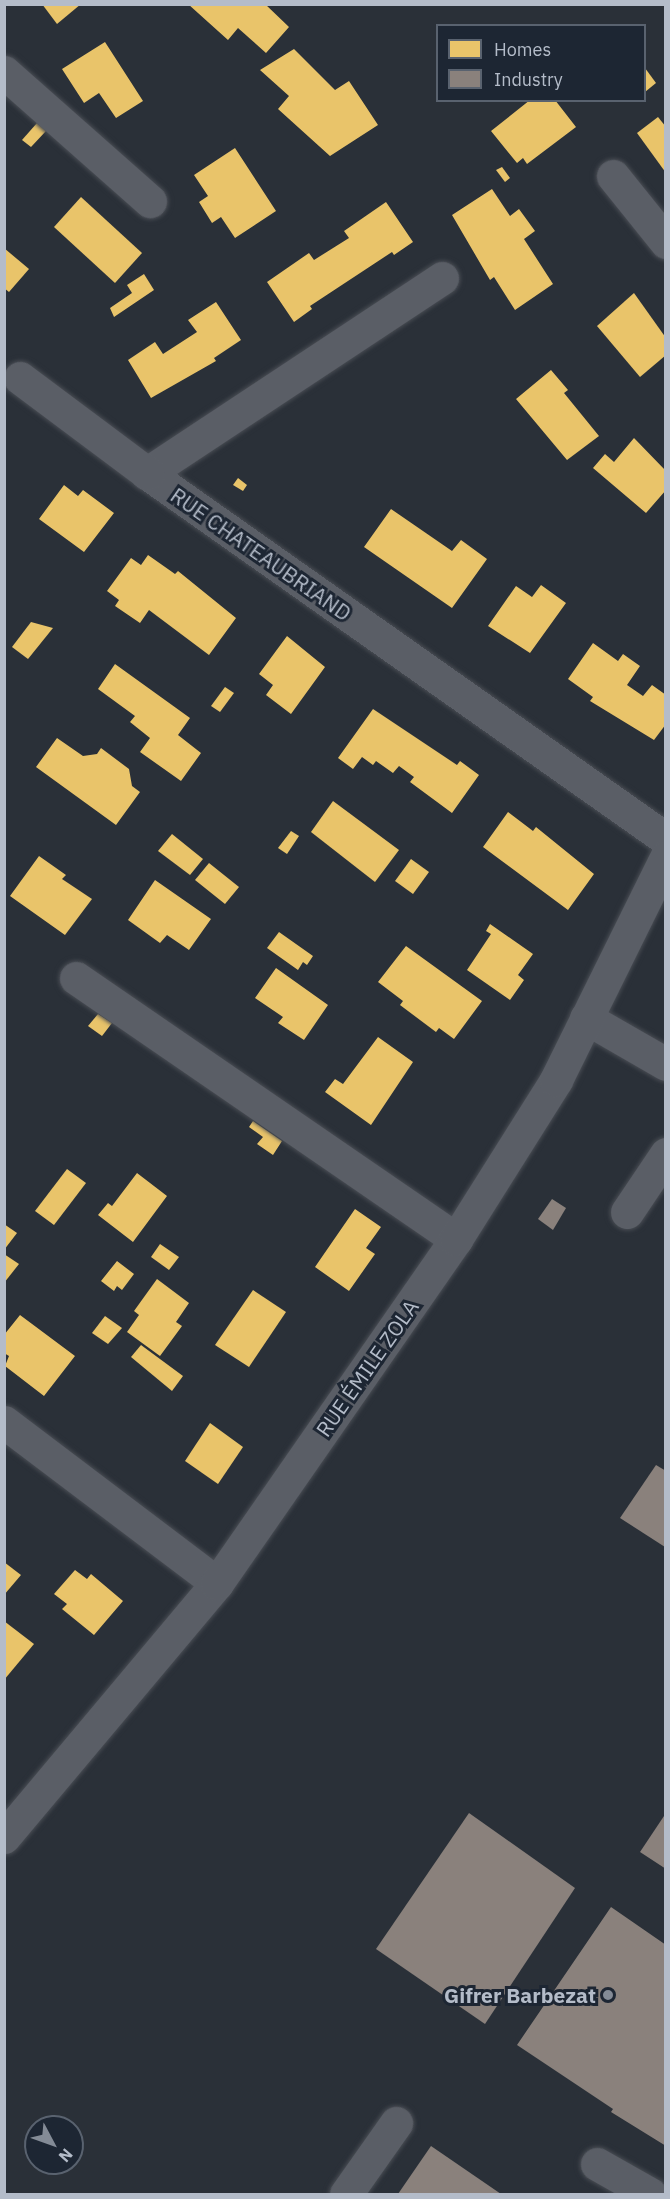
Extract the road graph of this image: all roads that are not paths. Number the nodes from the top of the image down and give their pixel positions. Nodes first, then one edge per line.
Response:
1 (4, 72) edge
2 (613, 176) dead end
3 (150, 201) dead end
4 (666, 242) edge
5 (442, 278) dead end
6 (20, 378) dead end
7 (147, 473) junction
8 (666, 839) edge
9 (666, 857) edge
10 (76, 978) dead end
11 (586, 1018) junction
12 (666, 1064) edge
13 (666, 1154) edge
14 (627, 1212) dead end
15 (456, 1239) junction
16 (4, 1422) edge
17 (218, 1583) junction
18 (4, 1837) edge
19 (396, 2123) dead end
20 (597, 2164) dead end
21 (346, 2194) edge
22 (650, 2194) edge

1 - 3 street
2 - 4 street
5 - 7 street, RUE CHATEAUBRIAND
6 - 7 street
7 - 8 street, RUE CHATEAUBRIAND
9 - 11 street, RUE ÉMILE ZOLA
10 - 15 street
11 - 12 street
11 - 15 street, RUE ÉMILE ZOLA
13 - 14 street
15 - 17 street, RUE ÉMILE ZOLA
16 - 17 street
17 - 18 street, RUE ÉMILE ZOLA
19 - 21 street
20 - 22 street

